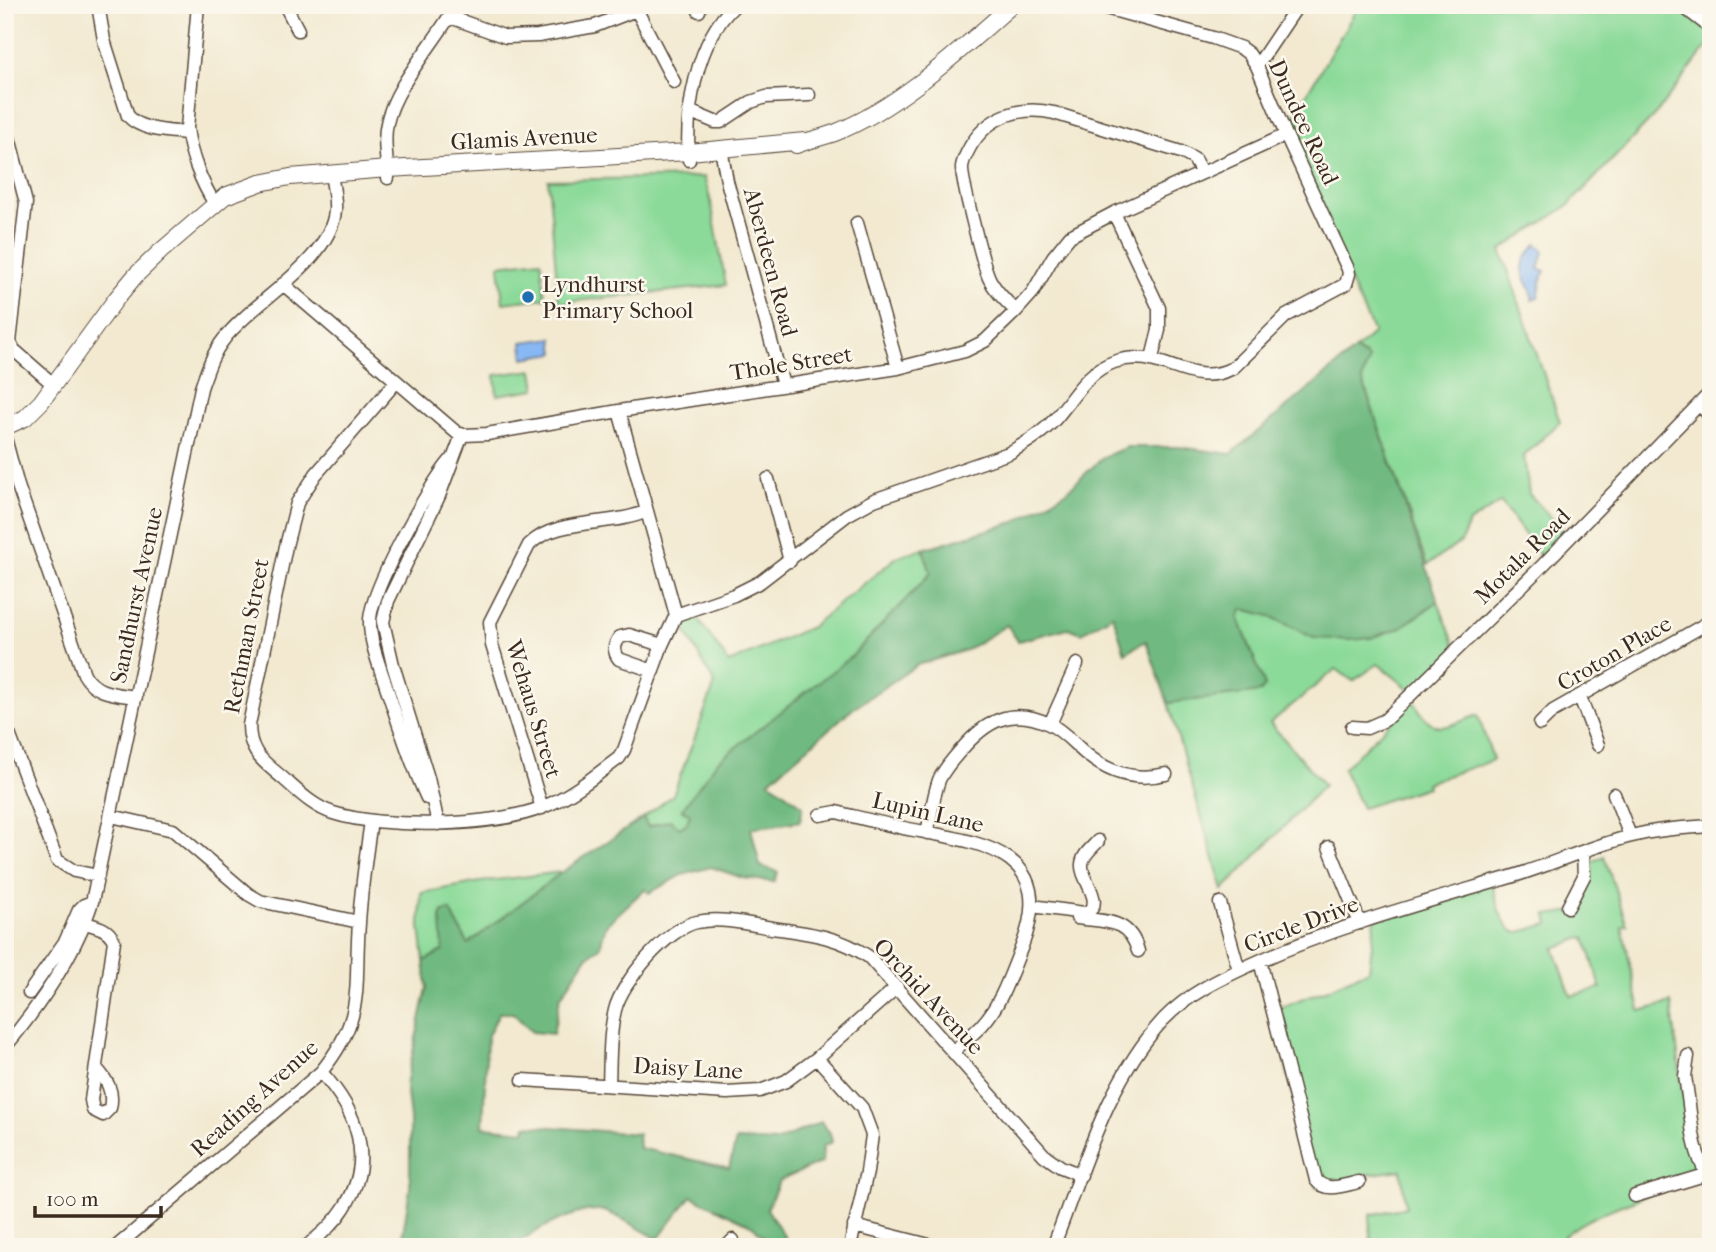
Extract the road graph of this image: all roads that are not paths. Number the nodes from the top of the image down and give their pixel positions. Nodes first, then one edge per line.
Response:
1 (97, 5) edge
2 (198, 5) edge
3 (285, 5) edge
4 (735, 5) edge
5 (1012, 5) edge
6 (1095, 5) edge
7 (1298, 5) edge
8 (1681, 5) edge
9 (635, 8) edge
10 (453, 11) edge
11 (1711, 28) edge
12 (298, 30) dead end
13 (1257, 66) junction
14 (674, 82) dead end
15 (809, 95) dead end
16 (689, 111) junction
17 (5, 121) edge
18 (187, 133) junction
19 (1286, 135) junction
20 (722, 153) junction
21 (689, 156) junction
22 (388, 173) junction
23 (1202, 173) junction
24 (332, 178) junction
25 (215, 204) junction
26 (1114, 213) junction
27 (858, 223) dead end
28 (283, 284) junction
29 (1016, 311) junction
30 (1152, 358) junction
31 (898, 368) junction
32 (396, 382) junction
33 (54, 385) junction
34 (783, 386) junction
35 (1711, 392) edge
36 (1699, 404) junction
37 (619, 411) junction
38 (1711, 417) edge
39 (5, 427) edge
40 (462, 435) junction
41 (5, 438) edge
42 (768, 479) dead end
43 (647, 511) junction
44 (790, 561) junction
45 (676, 615) junction
46 (1711, 621) edge
47 (662, 645) junction
48 (1077, 664) dead end
49 (653, 671) junction
50 (1580, 697) junction
51 (136, 698) junction
52 (1050, 724) junction
53 (1540, 724) dead end
54 (1352, 727) dead end
55 (9, 734) dead end
56 (1598, 745) dead end
57 (1166, 774) dead end
58 (1614, 794) dead end
59 (542, 808) junction
60 (820, 815) dead end
61 (111, 816) junction
62 (436, 817) junction
63 (371, 821) junction
64 (1711, 826) edge
65 (927, 832) junction
66 (1630, 836) junction
67 (1098, 841) dead end
68 (1329, 847) dead end
69 (1583, 852) junction
70 (98, 876) junction
71 (92, 902) junction
72 (1220, 904) dead end
73 (1568, 907) dead end
74 (1032, 909) junction
75 (359, 922) junction
76 (85, 923) junction
77 (1360, 923) junction
78 (1138, 951) dead end
79 (1260, 961) junction
80 (1238, 970) junction
81 (897, 987) junction
82 (29, 993) dead end
83 (5, 1047) edge
84 (953, 1052) junction
85 (1688, 1056) dead end
86 (817, 1058) junction
87 (96, 1068) dead end
88 (321, 1072) junction
89 (523, 1080) dead end
90 (608, 1085) junction
91 (1709, 1174) edge
92 (1081, 1175) junction
93 (1359, 1182) dead end
94 (1635, 1196) dead end
95 (854, 1226) junction
96 (116, 1247) edge
97 (306, 1247) edge
98 (850, 1247) edge
99 (937, 1247) edge
100 (1053, 1247) edge

1 - 18 street
2 - 18 street
3 - 12 street
4 - 16 street
5 - 20 main road, Glamis Avenue
6 - 13 street, Dundee Road
7 - 13 street
8 - 11 street
9 - 10 street
9 - 14 street
10 - 22 street
13 - 19 street, Dundee Road
15 - 16 street
16 - 21 street
17 - 33 street
18 - 25 street
19 - 23 street, Thole Street
19 - 30 street, Dundee Road
20 - 21 main road, Glamis Avenue
20 - 34 street, Aberdeen Road
21 - 22 main road, Glamis Avenue
22 - 24 main road, Glamis Avenue
23 - 26 street, Thole Street
23 - 29 street
24 - 25 main road, Glamis Avenue
24 - 28 street, Sandhurst Avenue
25 - 33 main road, Glamis Avenue
26 - 29 street, Thole Street
26 - 30 street
27 - 31 street
28 - 32 street
28 - 51 street, Sandhurst Avenue
29 - 31 street, Thole Street
30 - 44 street
31 - 34 street, Thole Street
32 - 40 street
32 - 63 street, Rethman Street
33 - 39 main road, Glamis Avenue
34 - 37 street, Thole Street
35 - 36 street, Motala Road
36 - 38 street
36 - 54 street, Motala Road
37 - 40 street, Thole Street
37 - 43 street
40 - 62 street
41 - 51 street
42 - 44 street
43 - 45 street
43 - 59 street, Wehaus Street
44 - 45 street
45 - 47 street, Rethman Street
46 - 50 street, Croton Place
47 - 49 street, Rethman Street
47 - 49 street
48 - 52 street
49 - 59 street, Rethman Street
50 - 53 street, Croton Place
50 - 56 street
51 - 61 street, Sandhurst Avenue
52 - 57 street
52 - 65 street
55 - 70 street
58 - 66 street
59 - 62 street, Rethman Street
60 - 65 street, Lupin Lane
61 - 70 street, Sandhurst Avenue
61 - 75 street
62 - 63 street, Rethman Street
63 - 75 street, Reading Avenue
64 - 66 street, Circle Drive
65 - 74 street, Lupin Lane
66 - 69 street, Circle Drive
67 - 74 street
68 - 77 street
69 - 73 street
69 - 77 street, Circle Drive
70 - 71 street, Sandhurst Avenue
71 - 76 street, Sandhurst Avenue
71 - 82 street
72 - 80 street
74 - 78 street
74 - 84 street
75 - 88 street, Reading Avenue
76 - 83 street, Sandhurst Avenue
76 - 87 street
77 - 79 street, Circle Drive
79 - 80 street, Circle Drive
79 - 93 street
80 - 92 street, Circle Drive
81 - 84 street, Orchid Avenue
81 - 86 street, Daisy Lane
81 - 90 street, Orchid Avenue
84 - 92 street, Orchid Avenue
85 - 91 street
86 - 90 street, Daisy Lane
86 - 95 street
88 - 96 street, Reading Avenue
88 - 97 street
89 - 90 street, Daisy Lane
91 - 94 street
92 - 100 street, Circle Drive
95 - 98 street
95 - 99 street

